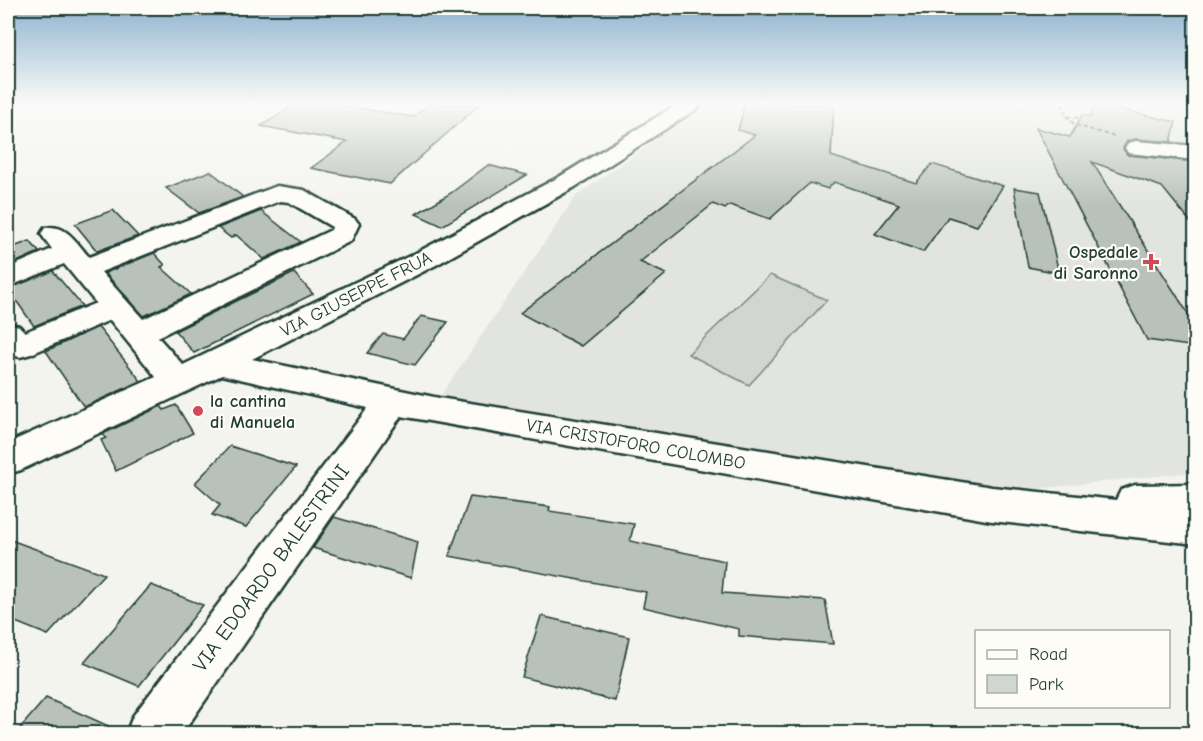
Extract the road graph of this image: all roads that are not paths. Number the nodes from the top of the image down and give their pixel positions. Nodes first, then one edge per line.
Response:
1 (636, 139) edge
2 (1136, 148) road end
3 (1191, 160) edge
4 (69, 252) junction
5 (8, 278) edge
6 (115, 307) junction
7 (290, 326) junction
8 (8, 333) edge
9 (138, 334) junction
10 (220, 362) junction
11 (281, 376) junction
12 (178, 381) junction
13 (392, 402) junction
14 (8, 459) edge
15 (1196, 501) edge
16 (992, 504) junction
17 (1196, 526) edge
18 (151, 734) edge

1 - 7 street, VIA GIUSEPPE FRUA
2 - 3 street
4 - 5 street
4 - 6 street
4 - 9 street
6 - 8 street
6 - 9 street
7 - 10 street, VIA GIUSEPPE FRUA
7 - 11 street
9 - 12 street
10 - 11 street, VIA CRISTOFORO COLOMBO
10 - 12 street, VIA GIUSEPPE FRUA
11 - 13 street, VIA CRISTOFORO COLOMBO
12 - 14 street, VIA GIUSEPPE FRUA
13 - 16 street, VIA CRISTOFORO COLOMBO
13 - 18 street, VIA EDOARDO BALESTRINI
15 - 16 street, VIA CRISTOFORO COLOMBO
16 - 17 street, VIA CRISTOFORO COLOMBO

